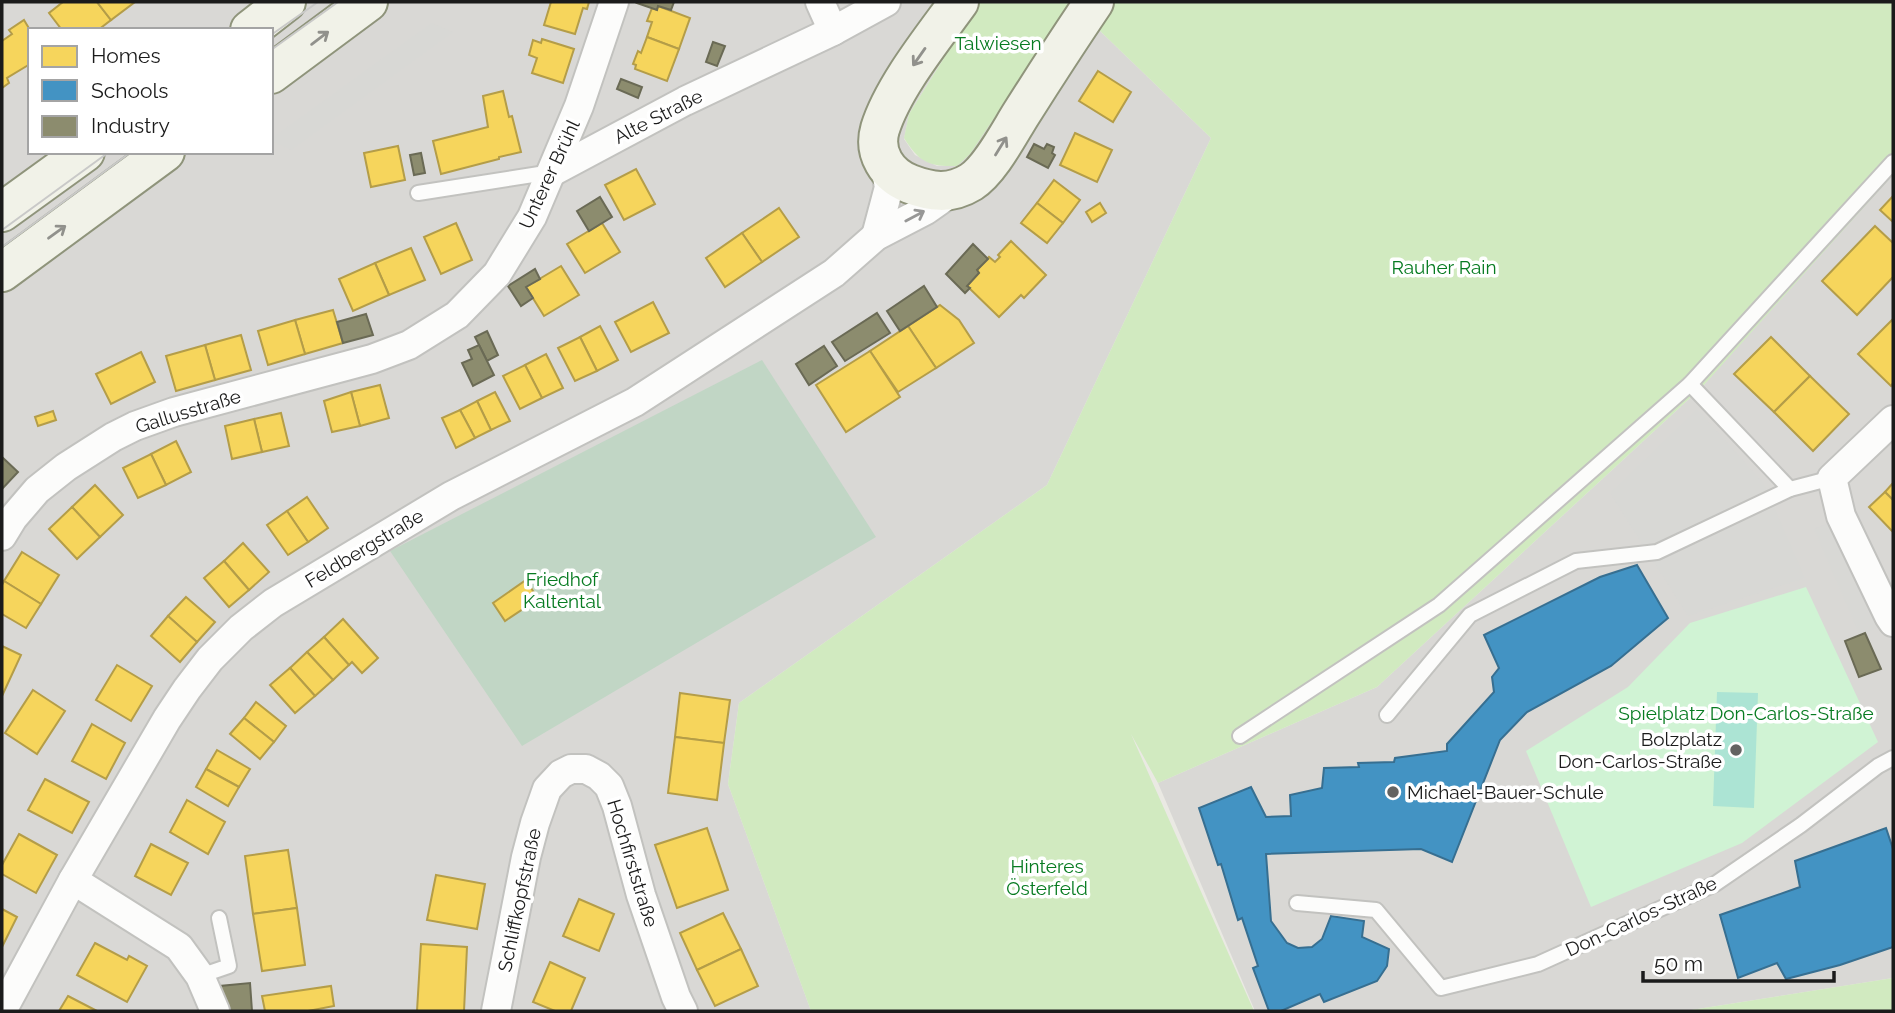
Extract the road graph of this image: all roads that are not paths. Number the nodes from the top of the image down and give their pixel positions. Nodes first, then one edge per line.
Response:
1 (286, 2) edge
2 (368, 2) edge
3 (614, 2) edge
4 (820, 2) edge
5 (886, 2) edge
6 (959, 2) edge
7 (1094, 2) edge
8 (253, 28) edge
9 (833, 31) junction
10 (273, 73) edge
11 (82, 154) edge
12 (162, 154) edge
13 (1893, 162) edge
14 (885, 167) junction
15 (552, 172) junction
16 (953, 191) junction
17 (418, 192) dead end
18 (2, 212) edge
19 (876, 236) junction
20 (2, 272) edge
21 (409, 345) joint
22 (1690, 384) junction
23 (1893, 420) edge
24 (1832, 478) junction
25 (1790, 489) junction
26 (2, 536) edge
27 (1893, 622) edge
28 (1387, 715) dead end
29 (1240, 736) dead end
30 (1893, 758) edge
31 (547, 789) joint
32 (73, 880) junction
33 (1297, 903) dead end
34 (219, 918) dead end
35 (200, 976) junction
36 (2, 1011) edge
37 (215, 1011) edge
38 (496, 1011) edge
39 (683, 1011) edge

1 - 8 main road
10 -> 2 main road
3 - 15 street, Unterer Brühl
4 - 9 street
5 - 9 street, Alte Straße
6 -> 14 main road
16 -> 7 main road
9 - 15 street, Alte Straße
11 - 18 main road
20 -> 12 main road
13 - 22 lane
14 - 16 main road
14 - 19 street
15 - 17 lane, Alte Straße
15 - 21 street, Unterer Brühl
19 -> 16 street, Feldbergstraße
19 - 32 street, Feldbergstraße
21 - 26 street, Gallusstraße
22 - 25 lane
22 - 29 lane
23 - 24 street
24 - 25 lane
24 - 27 street
25 - 28 lane
30 - 33 lane, Don-Carlos-Straße
31 - 38 street, Schliffkopfstraße
31 - 39 street, Hochfirststraße
32 - 35 street
32 - 36 street, Feldbergstraße
34 - 35 lane
35 - 37 street

